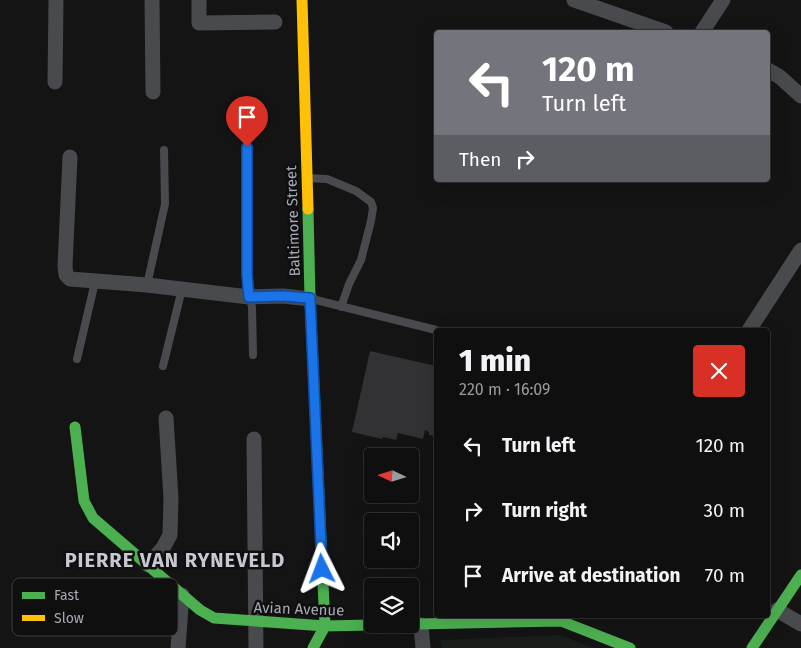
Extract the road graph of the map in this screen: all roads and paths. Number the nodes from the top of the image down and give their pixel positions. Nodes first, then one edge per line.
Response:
1 (56, 0) edge
2 (152, 0) edge
3 (199, 0) edge
4 (302, 0) edge
5 (574, 0) edge
6 (723, 0) edge
7 (275, 22) dead end
8 (660, 30) edge
9 (703, 30) edge
10 (770, 71) edge
11 (55, 82) dead end
12 (153, 92) dead end
13 (801, 96) edge
14 (247, 147) dead end
15 (164, 150) dead end
16 (70, 157) dead end
17 (307, 178) junction
18 (801, 250) edge
19 (95, 282) junction
20 (147, 285) junction
21 (182, 289) junction
22 (249, 297) junction
23 (310, 298) junction
24 (341, 307) junction
25 (750, 328) edge
26 (434, 329) edge
27 (253, 356) dead end
28 (77, 359) dead end
29 (163, 366) dead end
30 (166, 418) dead end
31 (75, 427) dead end
32 (254, 439) dead end
33 (148, 565) junction
34 (801, 575) edge
35 (163, 578) edge
36 (178, 591) edge
37 (801, 594) edge
38 (182, 595) junction
39 (782, 613) junction
40 (563, 618) edge
41 (255, 622) junction
42 (801, 624) edge
43 (421, 625) junction
44 (325, 626) junction
45 (777, 632) dead end
46 (178, 648) edge
47 (256, 648) edge
48 (313, 648) edge
49 (422, 648) edge
50 (630, 648) edge
51 (752, 648) edge

1 - 11 street
2 - 12 street
3 - 7 street
4 - 17 street, Baltimore Street
5 - 8 street
6 - 9 street
10 - 13 street
14 - 22 lane
15 - 20 lane
16 - 19 street
17 - 23 street, Baltimore Street
17 - 24 lane
18 - 25 street
19 - 20 street
19 - 28 lane
20 - 21 street
21 - 22 street
21 - 29 lane
22 - 23 street
22 - 27 lane
23 - 24 lane
23 - 44 street, Baltimore Street
24 - 26 lane
30 - 33 street
31 - 33 street, Avian Avenue
32 - 41 street
33 - 35 street, Avian Avenue
34 - 39 street
36 - 38 street, Avian Avenue
37 - 39 street
38 - 41 street, Avian Avenue
38 - 46 street
39 - 42 street
39 - 45 street
39 - 51 street
40 - 43 street, Avian Avenue
40 - 50 street, Avian Avenue
41 - 44 street, Avian Avenue
41 - 47 street
43 - 44 street, Avian Avenue
43 - 49 street
44 - 48 street

